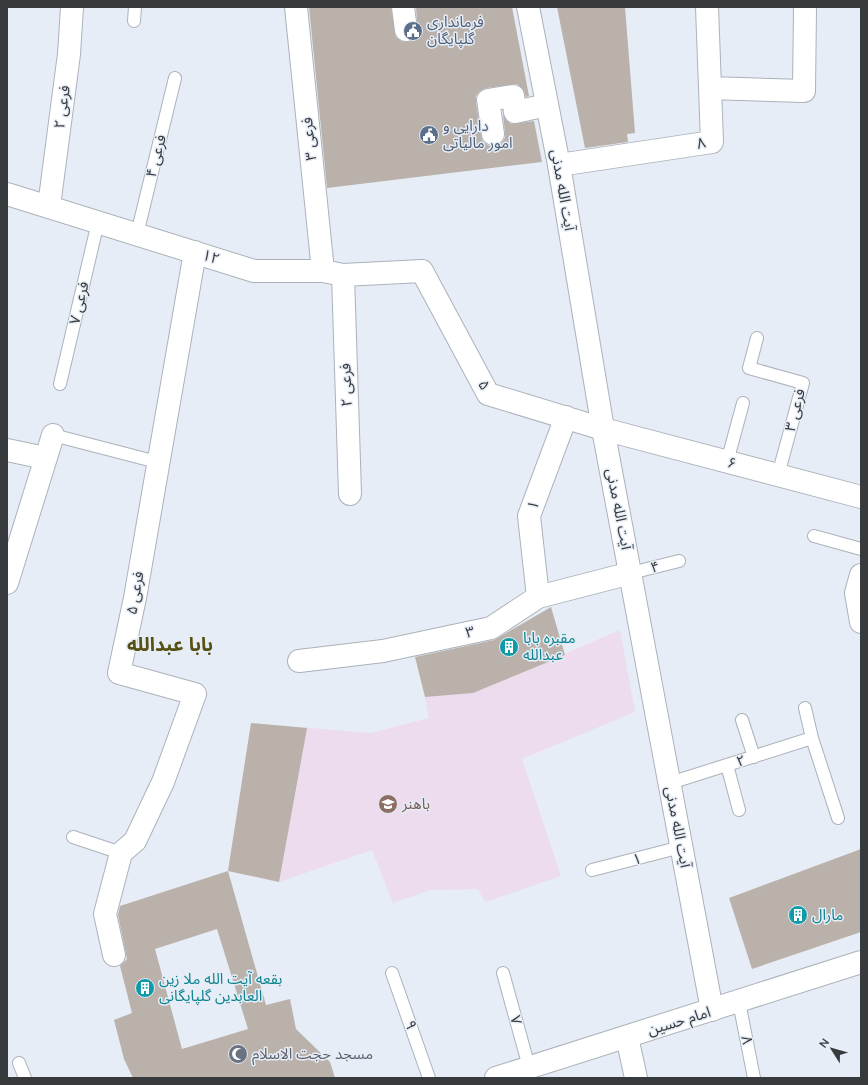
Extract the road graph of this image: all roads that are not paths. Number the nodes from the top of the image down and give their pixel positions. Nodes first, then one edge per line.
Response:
1 (72, 7) edge
2 (134, 7) edge
3 (296, 7) edge
4 (403, 7) edge
5 (528, 7) edge
6 (707, 7) edge
7 (805, 7) edge
8 (134, 21) dead end
9 (406, 30) dead end
10 (175, 78) dead end
11 (710, 88) junction
12 (547, 104) junction
13 (493, 134) dead end
14 (559, 165) junction
15 (7, 194) edge
16 (49, 206) junction
17 (98, 222) junction
18 (137, 234) junction
19 (195, 252) junction
20 (422, 271) joint
21 (333, 273) junction
22 (758, 338) dead end
23 (60, 384) dead end
24 (743, 403) dead end
25 (566, 417) junction
26 (604, 429) junction
27 (53, 435) joint
28 (7, 450) edge
29 (45, 458) junction
30 (157, 462) junction
31 (727, 462) junction
32 (778, 475) junction
33 (350, 494) dead end
34 (861, 497) edge
35 (814, 536) dead end
36 (861, 549) edge
37 (679, 561) dead end
38 (631, 573) junction
39 (861, 575) edge
40 (7, 583) edge
41 (538, 597) junction
42 (861, 622) edge
43 (299, 661) dead end
44 (805, 708) dead end
45 (742, 720) dead end
46 (812, 738) junction
47 (754, 757) junction
48 (727, 765) junction
49 (670, 783) junction
50 (739, 810) dead end
51 (838, 818) dead end
52 (73, 837) dead end
53 (681, 847) junction
54 (121, 853) junction
55 (592, 870) dead end
56 (114, 955) dead end
57 (861, 962) edge
58 (392, 973) dead end
59 (502, 974) dead end
60 (739, 1002) junction
61 (712, 1010) junction
62 (627, 1037) junction
63 (19, 1063) dead end
64 (529, 1068) junction
65 (25, 1078) edge
66 (429, 1078) edge
67 (496, 1078) edge
68 (636, 1078) edge
69 (754, 1078) edge

1 - 16 street, فرعی ۲
2 - 8 lane
3 - 21 street, فرعی ۳
4 - 9 street
5 - 12 street, آیت الله مدنی
6 - 11 street, ۸
7 - 11 street
10 - 18 lane, فرعی ۴
11 - 14 street, ۸
12 - 13 street
12 - 14 street, آیت الله مدنی
14 - 26 street, آیت الله مدنی
15 - 16 street, ۱۲
16 - 17 street, ۱۲
17 - 18 street, ۱۲
17 - 23 lane, فرعی ۷
18 - 19 street, ۱۲
19 - 21 street, ۱۲
19 - 30 street, فرعی ۵
20 - 21 street, ۱۲
20 - 25 street, ۵
21 - 33 street, فرعی ۲
22 - 32 lane, فرعی ۳
24 - 31 lane
25 - 26 street, ۵
25 - 41 street, ۱
26 - 31 street, ۶
26 - 38 street, آیت الله مدنی
27 - 29 street
27 - 30 lane
28 - 29 street
29 - 40 street
30 - 54 street, فرعی ۵
31 - 32 street, ۶
32 - 34 street, ۶
35 - 36 lane
37 - 38 lane, ۴
38 - 41 street, ۳
38 - 49 street, آیت الله مدنی
39 - 42 street
41 - 43 street, ۳
44 - 46 lane
45 - 47 lane
46 - 47 lane, ۲
46 - 51 lane
47 - 48 lane, ۲
48 - 49 lane, ۲
48 - 50 lane
49 - 53 street, آیت الله مدنی
52 - 54 lane
53 - 55 lane, ۱
53 - 61 street, آیت الله مدنی
54 - 56 street
57 - 60 street, امام حسین
58 - 66 lane, ۹
59 - 64 lane, ۷
60 - 61 street, امام حسین
60 - 69 lane, ۸
61 - 62 street, امام حسین
62 - 64 street, امام حسین
62 - 68 street
63 - 65 lane
64 - 67 street, امام حسین

